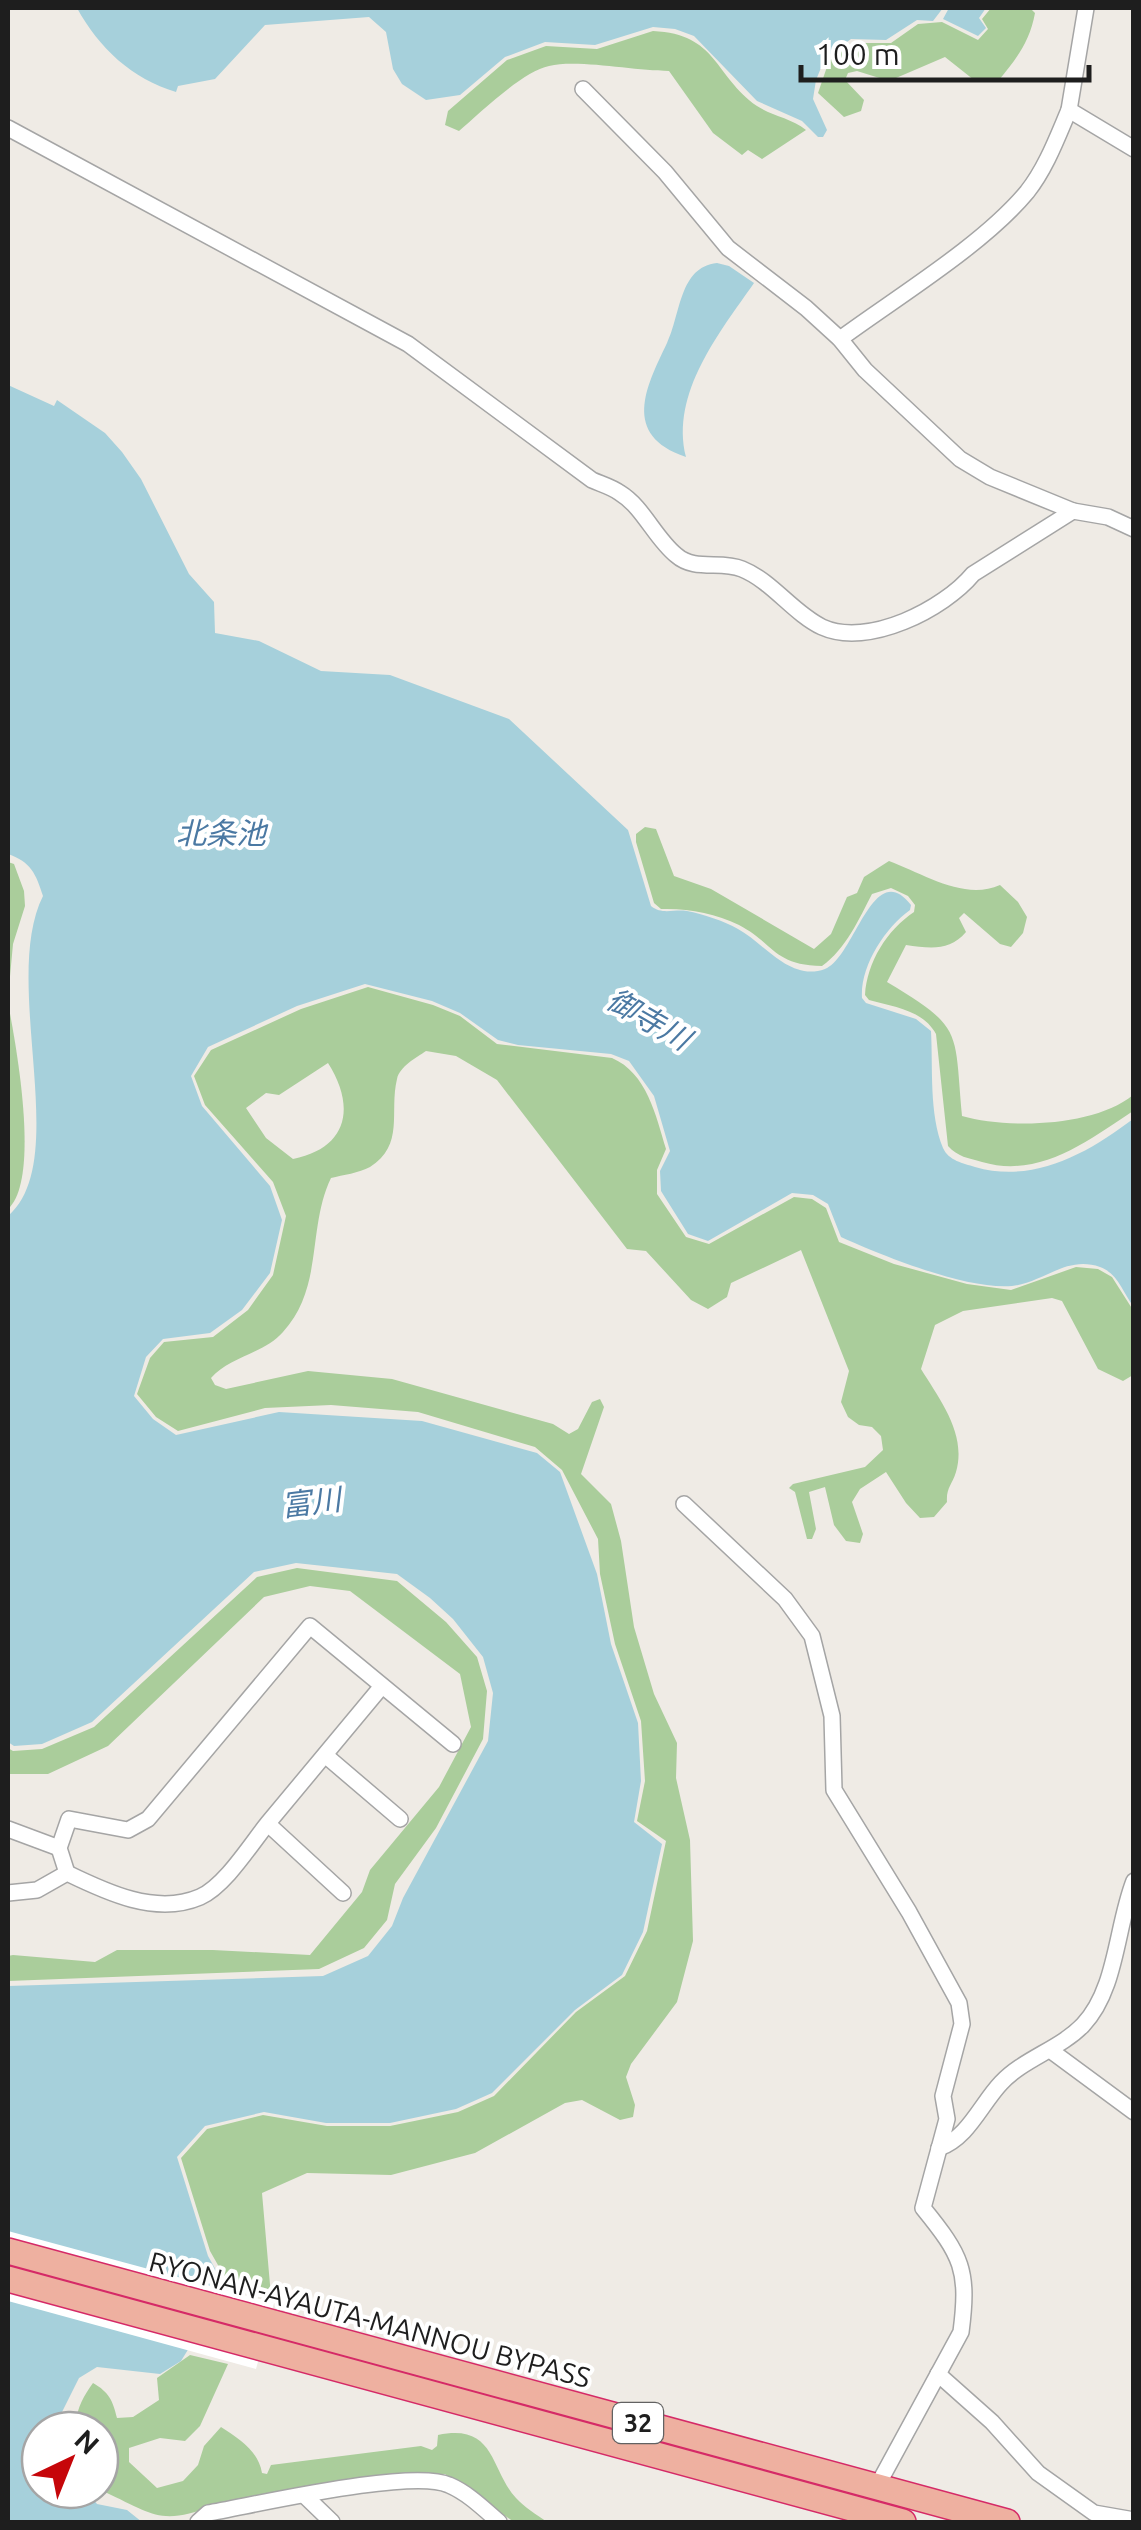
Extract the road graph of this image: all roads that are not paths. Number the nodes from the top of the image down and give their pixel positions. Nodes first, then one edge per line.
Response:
1 (1086, 8) edge
2 (583, 89) dead end
3 (1069, 110) junction
4 (8, 128) edge
5 (1134, 150) edge
6 (840, 339) junction
7 (1073, 511) junction
8 (1134, 530) edge
9 (684, 1504) dead end
10 (382, 1686) junction
11 (452, 1744) dead end
12 (325, 1755) junction
13 (400, 1819) dead end
14 (268, 1824) junction
15 (8, 1829) edge
16 (58, 1848) junction
17 (67, 1873) junction
18 (1134, 1881) edge
19 (8, 1893) edge
20 (344, 1893) dead end
21 (1050, 2050) junction
22 (1134, 2112) edge
23 (939, 2148) junction
24 (8, 2251) edge
25 (8, 2280) edge
26 (938, 2374) junction
27 (305, 2496) junction
28 (866, 2507) edge
29 (1134, 2520) edge
30 (198, 2522) edge
31 (332, 2522) edge
32 (499, 2522) edge
33 (903, 2522) edge
34 (1007, 2522) edge

1 - 3 street
2 - 6 street
3 - 5 street
3 - 6 street
4 - 7 street
6 - 7 street
7 - 8 street
9 - 23 street
10 - 11 street
10 - 12 street
10 - 16 street
12 - 13 street
12 - 14 street
14 - 17 street
14 - 20 street
15 - 16 street
16 - 17 street
17 - 19 street
18 - 21 street
21 - 22 street
21 - 23 street
23 - 26 street
24 - 28 highway, RYONAN-AYAUTA-MANNOU BYPASS / 32
25 - 28 highway, RYONAN-AYAUTA-MANNOU BYPASS / 32
26 - 28 street
26 - 29 street
27 - 30 street
27 - 31 street
27 - 32 street
28 - 33 highway, RYONAN-AYAUTA-MANNOU BYPASS / 32
28 - 34 highway, RYONAN-AYAUTA-MANNOU BYPASS / 32

